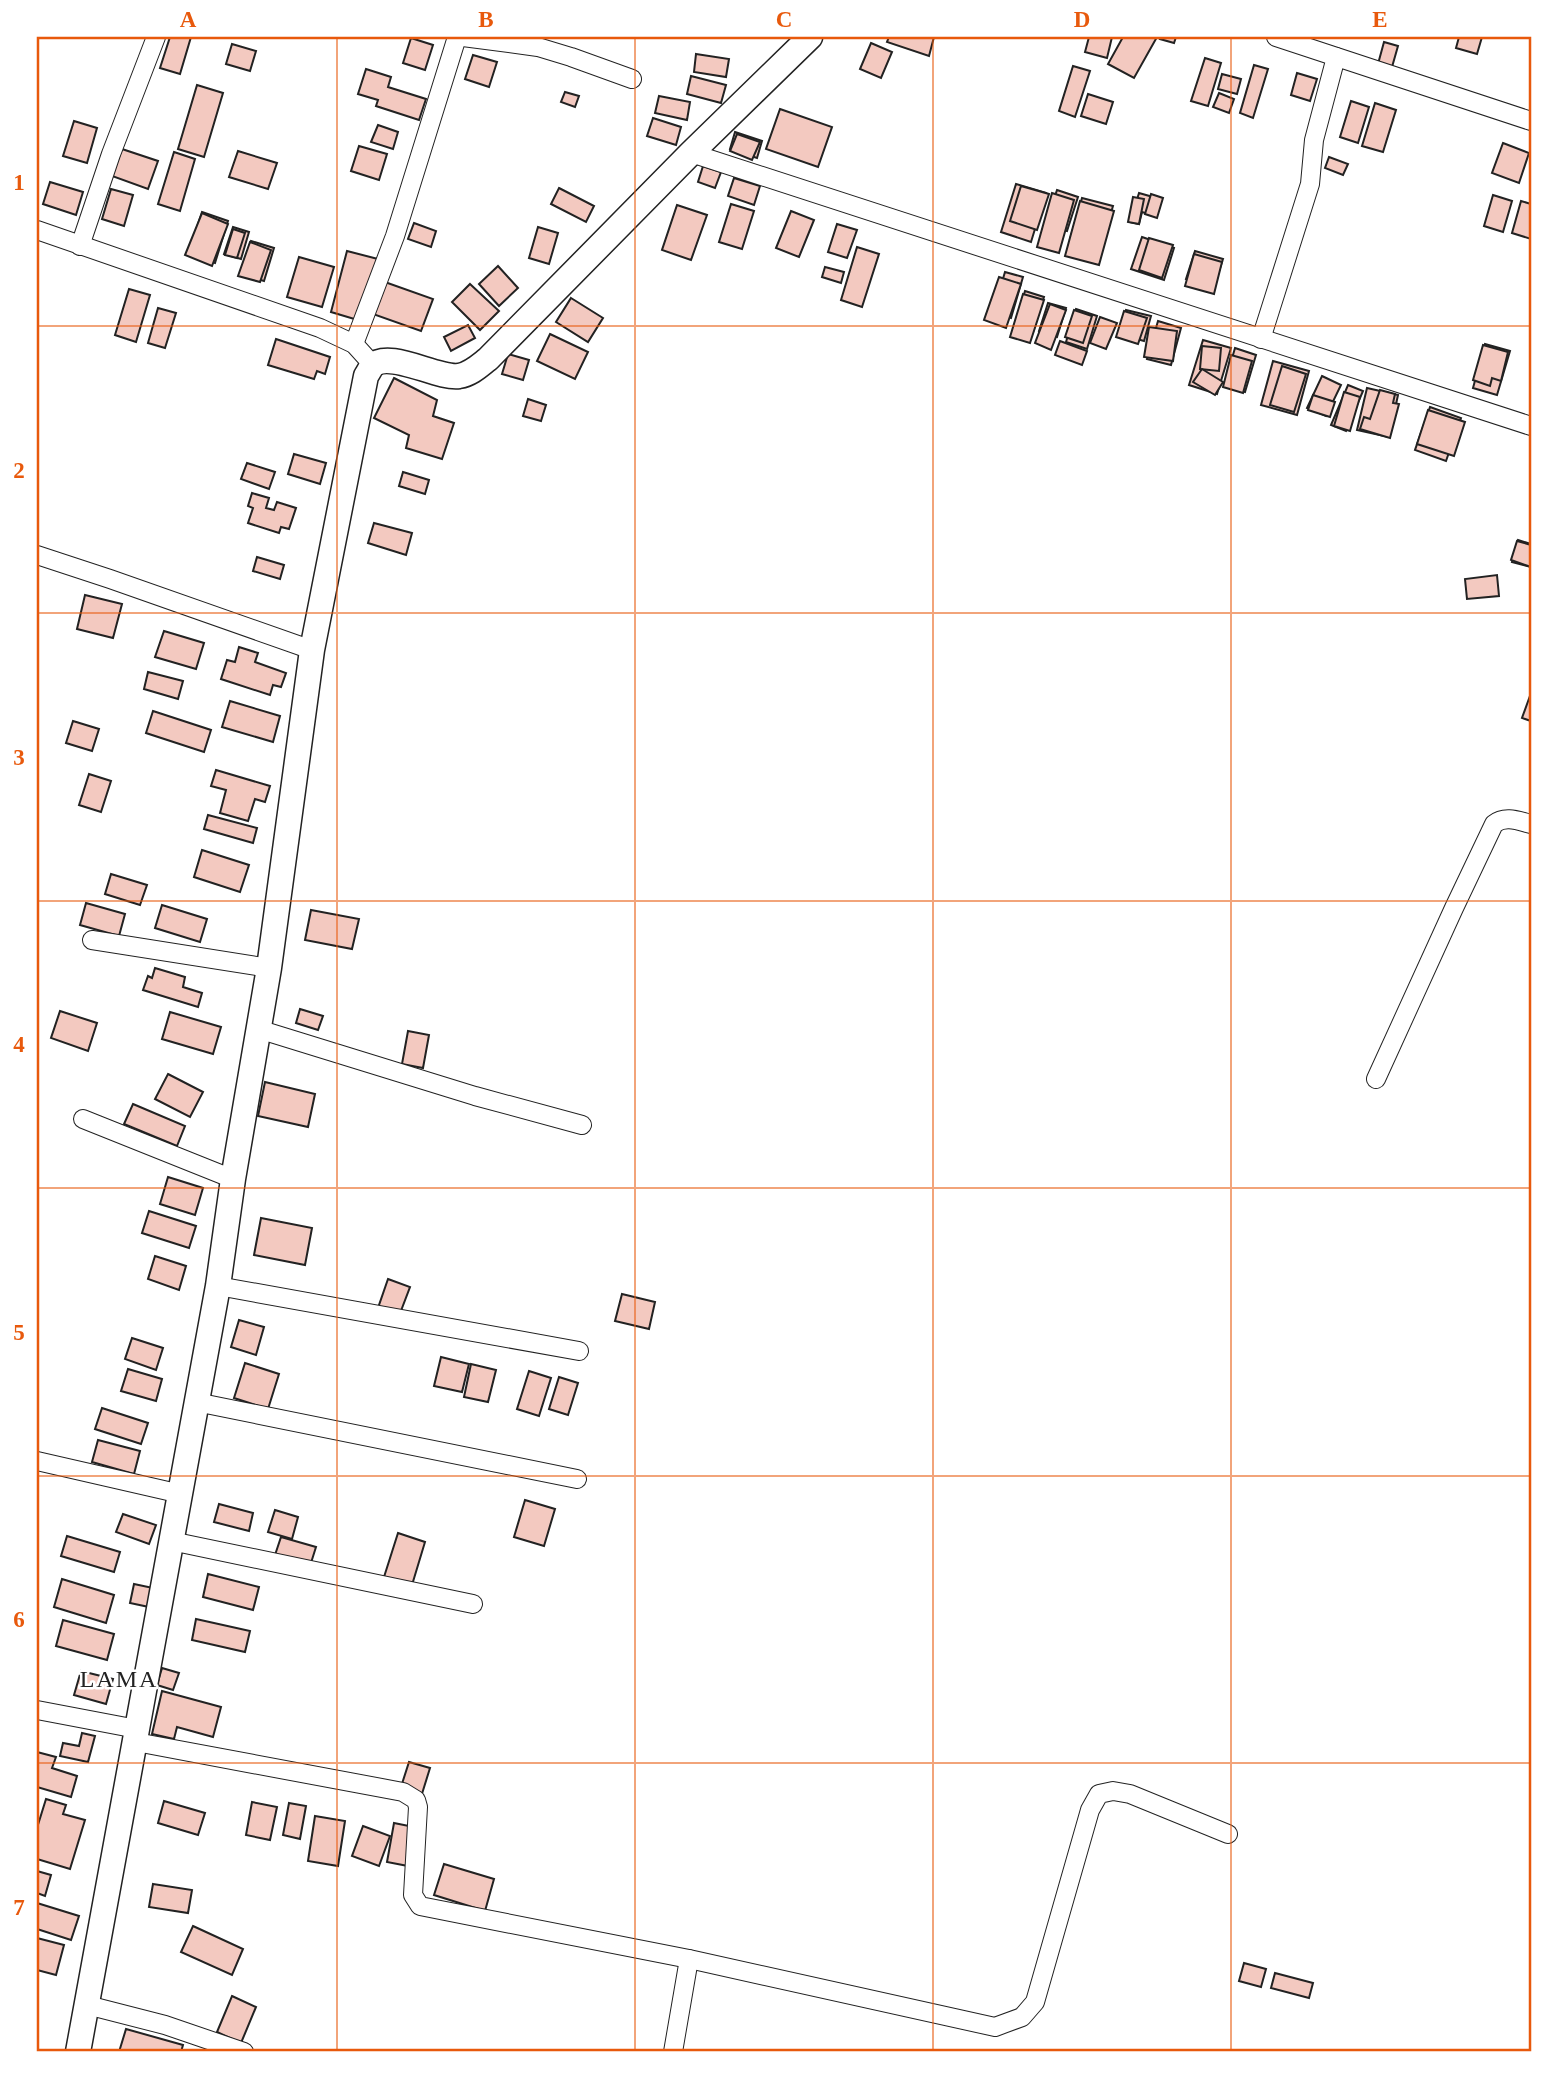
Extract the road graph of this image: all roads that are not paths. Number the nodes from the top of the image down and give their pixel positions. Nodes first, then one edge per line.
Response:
1 (156, 37) edge
2 (457, 37) edge
3 (463, 37) edge
4 (810, 37) edge
5 (1276, 37) edge
6 (1336, 57) junction
7 (632, 79) dead end
8 (1531, 121) edge
9 (691, 153) junction
10 (37, 230) edge
11 (80, 246) junction
12 (1261, 339) junction
13 (354, 344) junction
14 (373, 365) junction
15 (1531, 426) edge
16 (37, 555) edge
17 (312, 650) junction
18 (1531, 824) edge
19 (92, 940) dead end
20 (269, 968) junction
21 (258, 1028) junction
22 (1376, 1079) dead end
23 (83, 1119) dead end
24 (582, 1125) dead end
25 (233, 1179) junction
26 (218, 1286) junction
27 (579, 1350) dead end
28 (196, 1402) junction
29 (37, 1461) edge
30 (578, 1479) dead end
31 (181, 1494) junction
32 (172, 1541) junction
33 (473, 1604) dead end
34 (37, 1710) edge
35 (136, 1735) junction
36 (1228, 1834) dead end
37 (689, 1959) junction
38 (87, 2005) junction
39 (78, 2052) edge
40 (244, 2052) edge
41 (673, 2052) edge

1 - 11 street
2 - 13 street
3 - 7 street
4 - 9 street
5 - 6 street
6 - 8 street
6 - 12 street
9 - 12 street
9 - 14 street
10 - 11 street
11 - 13 street
12 - 15 street
13 - 14 street
14 - 17 street
16 - 17 street
17 - 20 street
18 - 22 street
19 - 20 street
20 - 21 street
21 - 24 street
21 - 25 street
23 - 25 street
25 - 26 street
26 - 27 street
26 - 28 street
28 - 30 street
28 - 31 street
29 - 31 street
31 - 32 street
32 - 33 street
32 - 35 street
34 - 35 street
35 - 37 street
35 - 38 street
36 - 37 street
37 - 41 street
38 - 39 street
38 - 40 street

